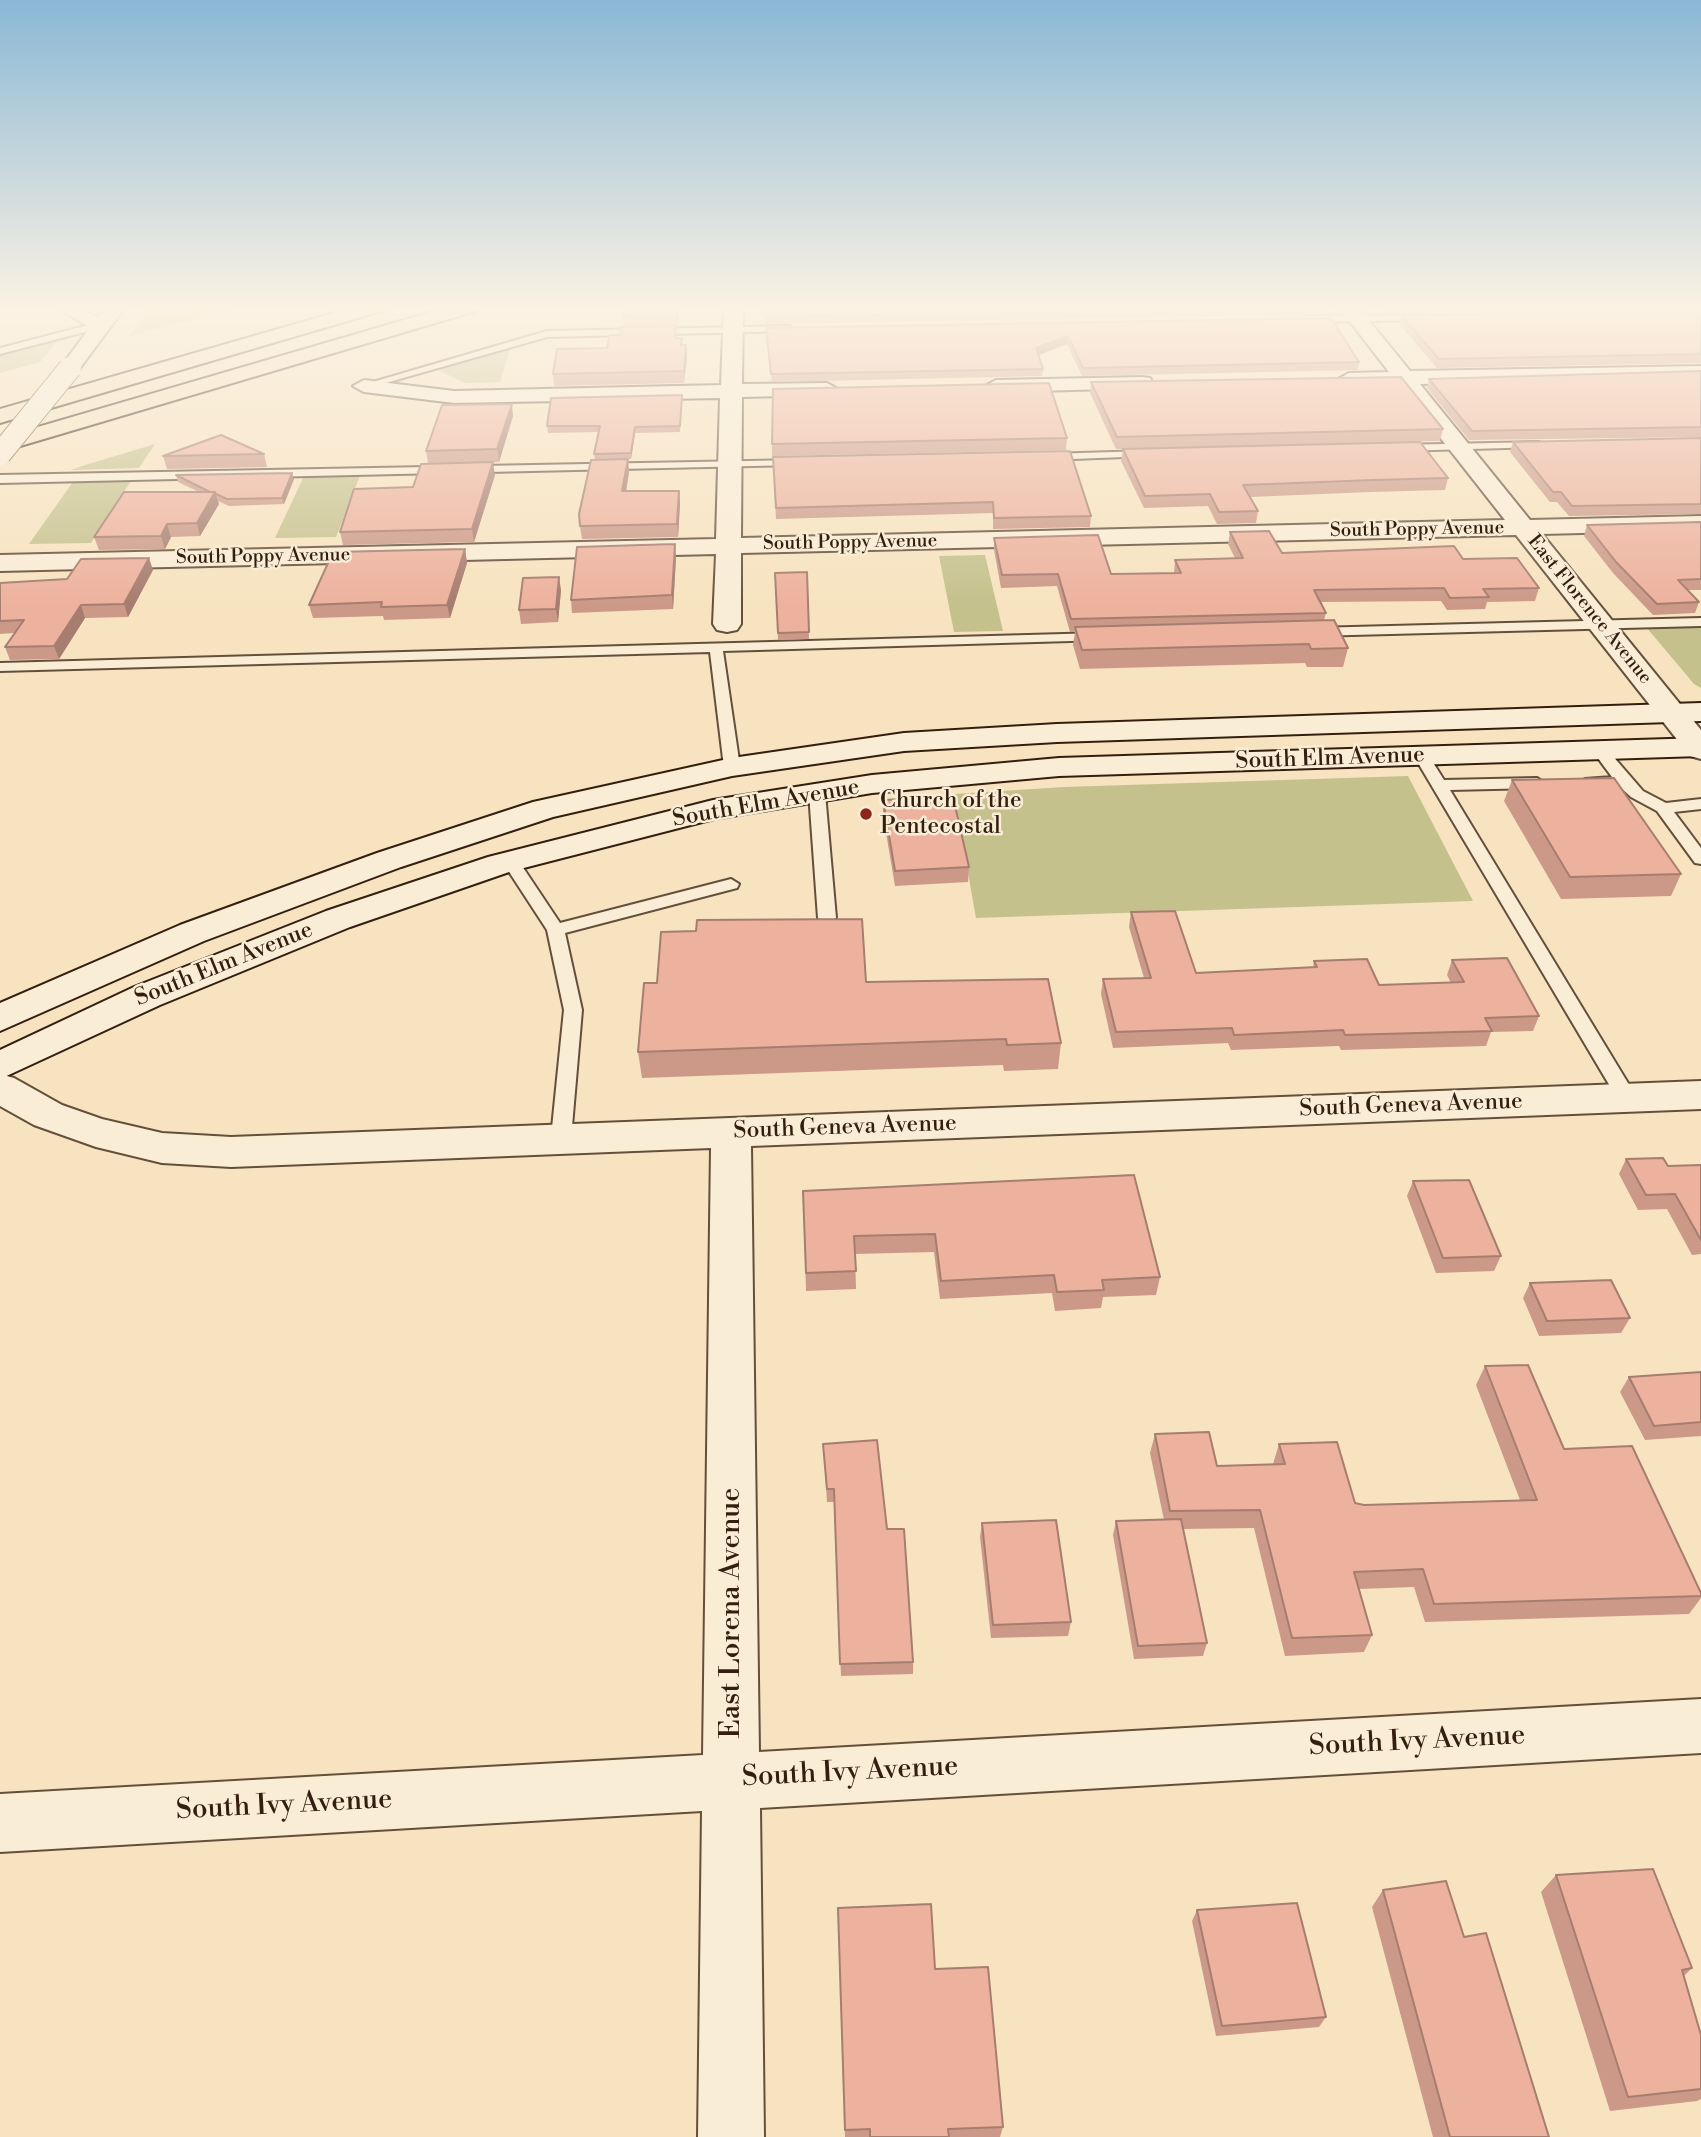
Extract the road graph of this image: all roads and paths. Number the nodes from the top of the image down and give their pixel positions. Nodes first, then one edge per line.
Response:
1 (35, 406) edge
2 (39, 406) edge
3 (135, 406) edge
4 (731, 406) edge
5 (1428, 406) edge
6 (0, 416) edge
7 (0, 445) edge
8 (1553, 445) edge
9 (1460, 447) junction
10 (1380, 449) edge
11 (0, 454) edge
12 (1166, 454) edge
13 (1031, 457) edge
14 (813, 461) edge
15 (731, 463) junction
16 (0, 479) edge
17 (1701, 523) edge
18 (1524, 528) junction
19 (730, 545) junction
20 (0, 563) edge
21 (1701, 622) edge
22 (727, 624) dead end
23 (1601, 624) junction
24 (1297, 632) edge
25 (1116, 637) edge
26 (716, 648) junction
27 (0, 667) edge
28 (1686, 713) edge
29 (1700, 748) edge
30 (1600, 750) junction
31 (1422, 756) junction
32 (732, 767) junction
33 (1623, 781) junction
34 (1440, 785) junction
35 (817, 793) junction
36 (1701, 804) edge
37 (1663, 808) junction
38 (1701, 859) edge
39 (510, 861) junction
40 (731, 884) dead end
41 (827, 918) edge
42 (556, 930) junction
43 (0, 1018) edge
44 (0, 1066) edge
45 (0, 1088) edge
46 (1701, 1095) edge
47 (1627, 1098) junction
48 (731, 1132) junction
49 (561, 1138) junction
50 (1701, 1726) edge
51 (732, 1779) junction
52 (0, 1822) edge
53 (731, 2137) edge

1 - 6 highway
2 - 11 street, bridge
3 - 7 highway
4 - 15 street
5 - 9 street, East Florence Avenue
8 - 9 lane
9 - 10 lane
9 - 18 street, East Florence Avenue
12 - 13 lane
14 - 15 lane
15 - 16 lane
15 - 19 street
17 - 18 street, South Poppy Avenue
18 - 19 street, South Poppy Avenue
18 - 23 street, East Florence Avenue
19 - 20 street, South Poppy Avenue
19 - 22 street
21 - 23 lane
23 - 24 lane
23 - 28 street, East Florence Avenue
25 - 26 lane
26 - 27 lane
26 - 32 lane
28 - 29 street, East Florence Avenue
28 - 32 street, South Elm Avenue
29 - 30 street, South Elm Avenue
30 - 31 street, South Elm Avenue
30 - 33 lane
31 - 34 lane
31 - 35 street, South Elm Avenue
32 - 43 street, South Elm Avenue
33 - 34 lane
33 - 37 lane
34 - 47 lane
35 - 39 street, South Elm Avenue
35 - 41 lane
36 - 37 lane
37 - 38 lane
39 - 42 lane
39 - 44 street, South Elm Avenue
40 - 42 lane
42 - 49 lane
45 - 49 street, South Geneva Avenue
46 - 47 street, South Geneva Avenue
47 - 48 street, South Geneva Avenue
48 - 49 street, South Geneva Avenue
48 - 51 street, East Lorena Avenue
50 - 51 street, South Ivy Avenue
51 - 52 street, South Ivy Avenue
51 - 53 street, East Lorena Avenue

